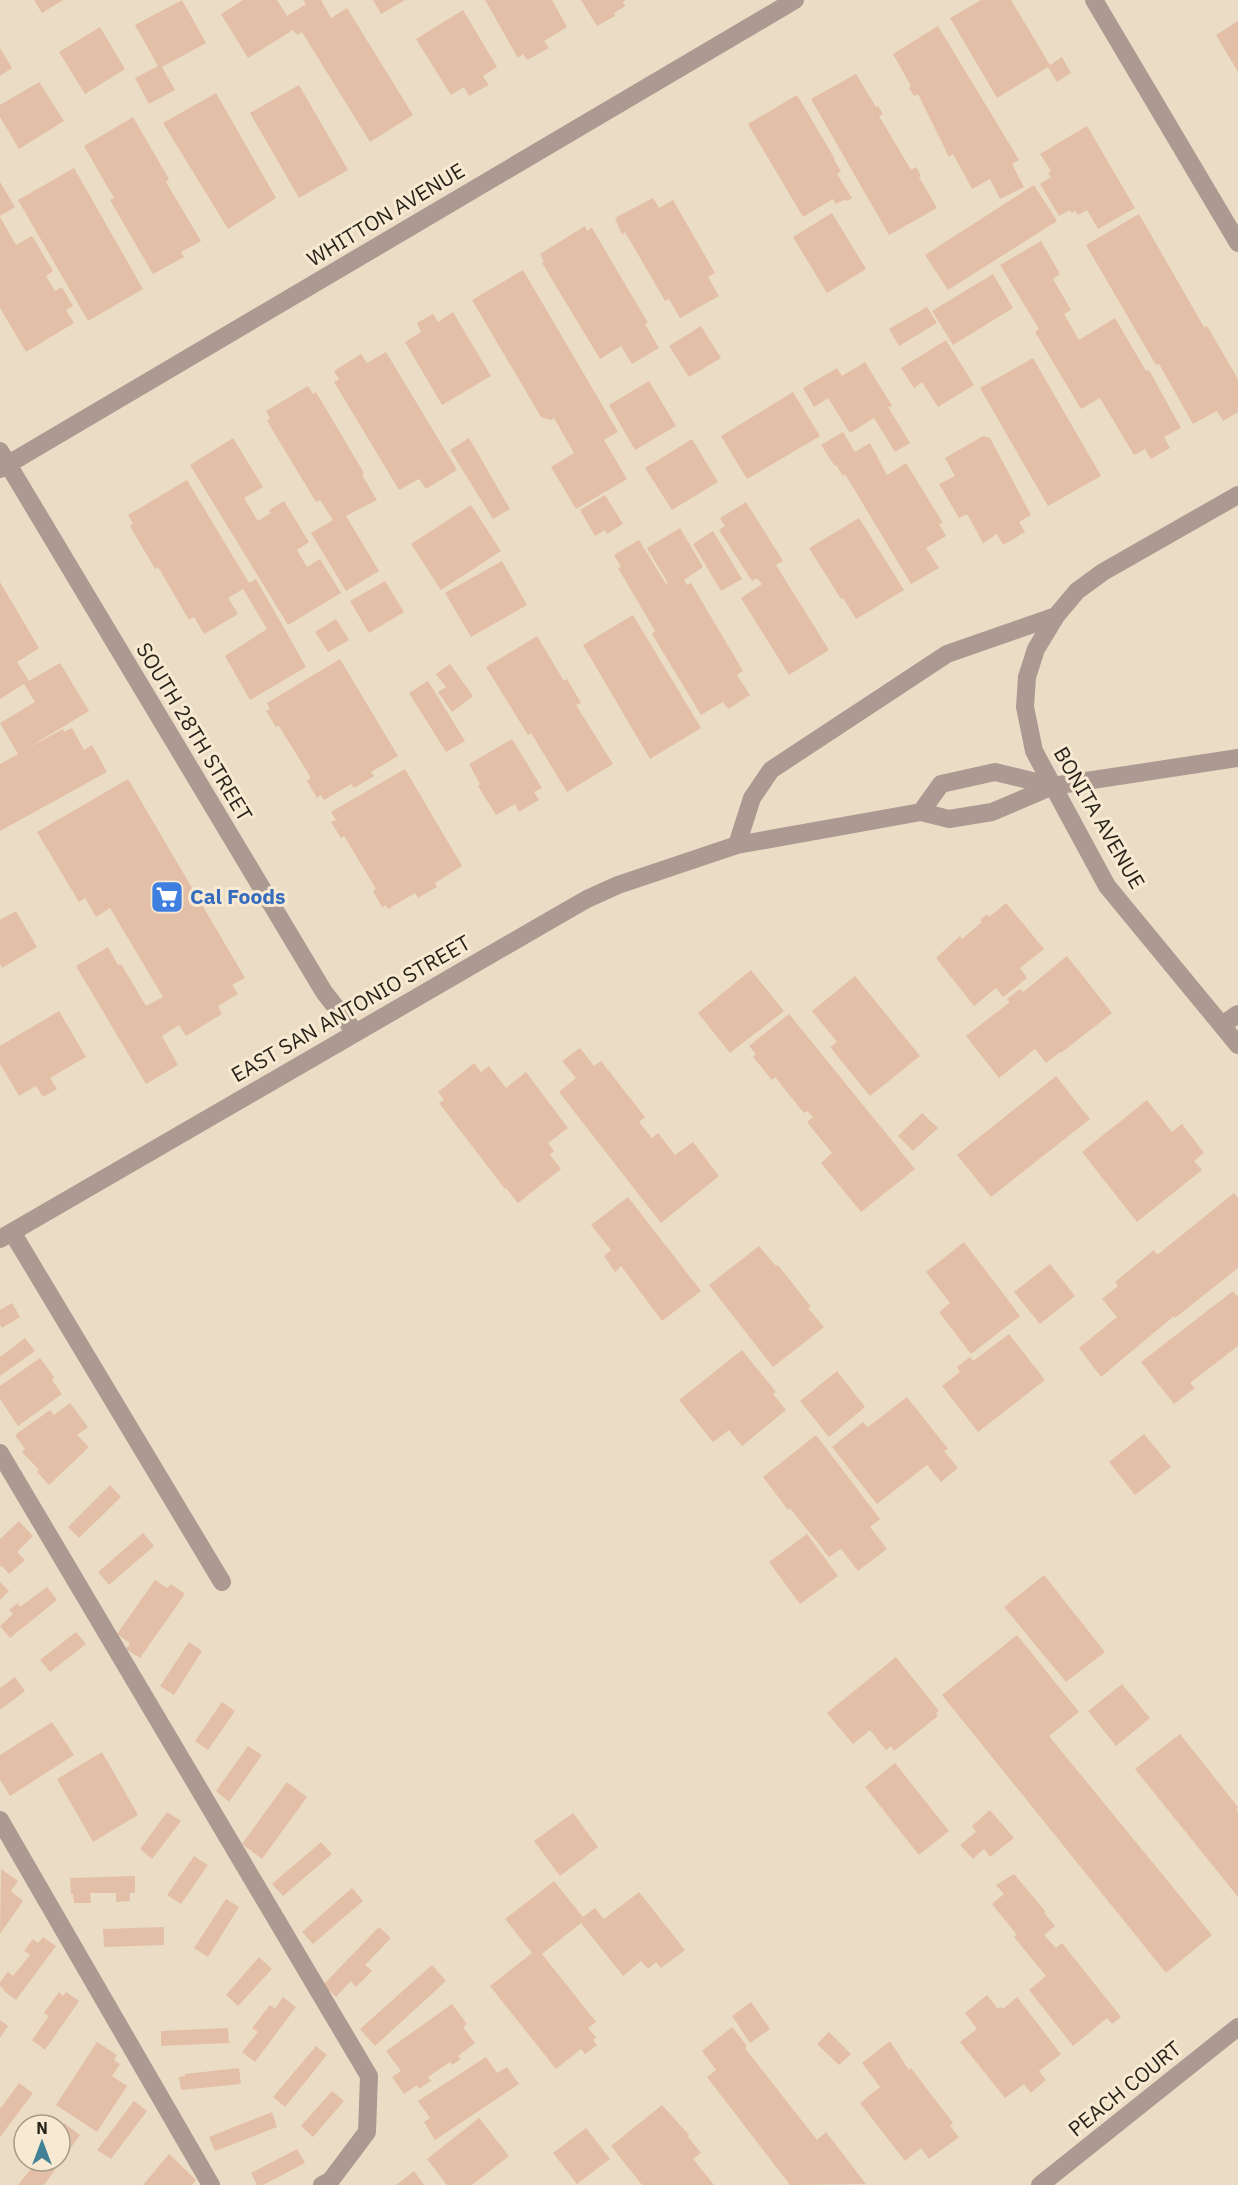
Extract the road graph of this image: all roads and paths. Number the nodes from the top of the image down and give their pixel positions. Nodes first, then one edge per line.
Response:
1 (795, 0) edge
2 (1095, 0) edge
3 (1238, 243) edge
4 (2, 462) edge
5 (1238, 495) edge
6 (1056, 616) junction
7 (1238, 758) edge
8 (1053, 786) junction
9 (921, 812) junction
10 (738, 845) junction
11 (1238, 1014) edge
12 (1222, 1025) junction
13 (356, 1032) junction
14 (1238, 1045) edge
15 (6, 1236) edge
16 (0, 1453) edge
17 (222, 1582) dead end
18 (0, 1820) edge
19 (1238, 2027) edge
20 (211, 2185) edge
21 (322, 2185) edge
22 (1040, 2185) edge

1 - 4 street, WHITTON AVENUE
2 - 3 street
4 - 13 street, SOUTH 28TH STREET
5 - 6 street
6 - 8 street, BONITA AVENUE
6 - 10 street
7 - 8 street, EAST SAN ANTONIO STREET
8 - 9 street, EAST SAN ANTONIO STREET
8 - 9 street, EAST SAN ANTONIO STREET
8 - 12 street, BONITA AVENUE
9 - 10 street, EAST SAN ANTONIO STREET
10 - 13 street, EAST SAN ANTONIO STREET
11 - 12 street
12 - 14 street, BONITA AVENUE
13 - 15 street, EAST SAN ANTONIO STREET
15 - 17 street
16 - 21 street
18 - 20 street
19 - 22 street, PEACH COURT

